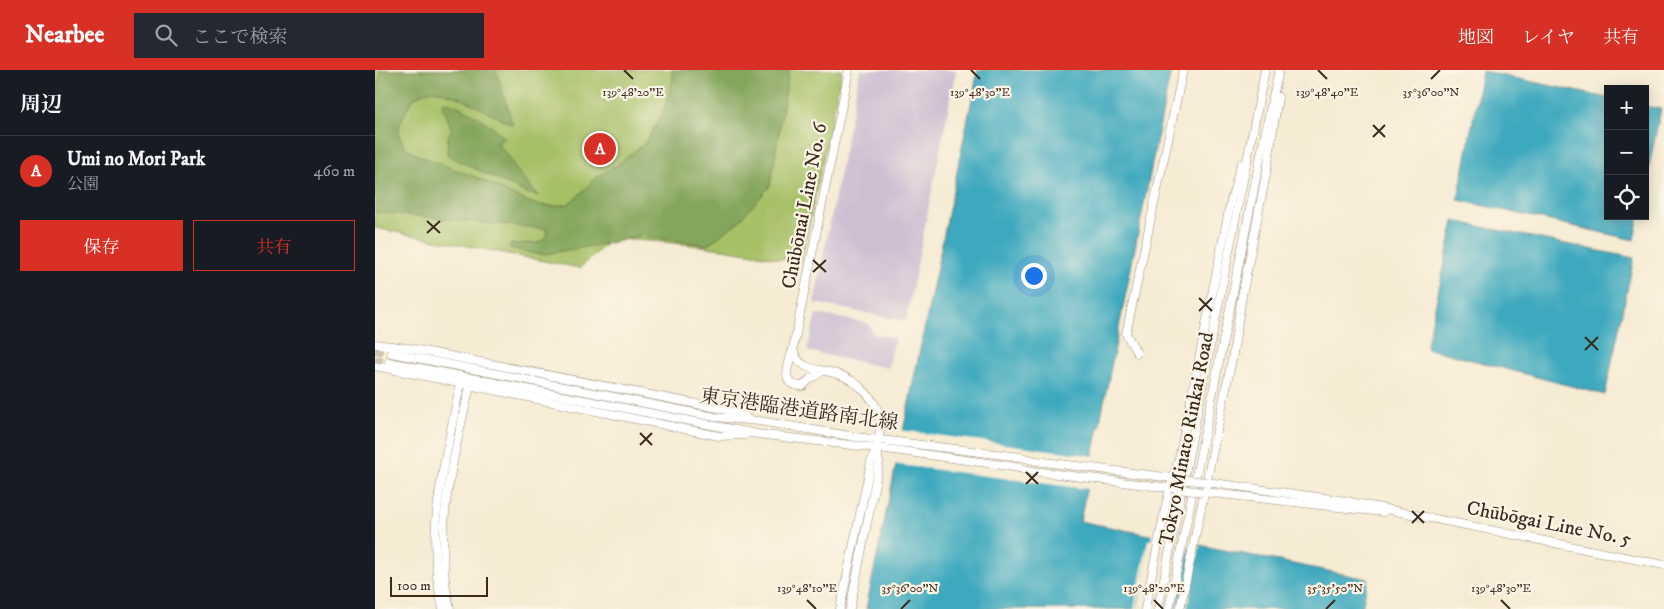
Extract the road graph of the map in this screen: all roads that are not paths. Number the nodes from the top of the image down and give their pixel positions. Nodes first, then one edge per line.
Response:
1 (849, 70) edge
2 (1183, 70) edge
3 (1265, 70) edge
4 (1280, 70) edge
5 (1258, 104) junction
6 (375, 344) edge
7 (793, 349) junction
8 (1137, 353) dead end
9 (391, 354) tunnel mouth
10 (389, 362) tunnel mouth
11 (801, 364) junction
12 (375, 366) edge
13 (789, 368) junction
14 (823, 372) junction
15 (460, 384) junction
16 (469, 386) junction
17 (759, 421) junction
18 (757, 434) junction
19 (878, 439) junction
20 (877, 449) junction
21 (1173, 478) junction
22 (1206, 482) junction
23 (1170, 488) junction
24 (1203, 492) junction
25 (1427, 516) junction
26 (1664, 565) edge
27 (443, 609) edge
28 (450, 609) edge
29 (840, 609) edge
30 (850, 609) edge
31 (1145, 609) edge
32 (1158, 609) edge
33 (1169, 609) edge
34 (1180, 609) edge

1 - 7 street, Chūbōnai Line No. 6
2 - 8 street
3 - 5 street, Tokyo Minato Rinkai Road
4 - 22 street
4 - 33 street, Tokyo Minato Rinkai Road
5 - 21 street
5 - 32 street, Tokyo Minato Rinkai Road
6 - 17 street
7 - 11 street
7 - 13 street, Chūbōnai Line No. 6
9 - 17 street, 東京港臨港道路南北線
10 - 18 street, 東京港臨港道路南北線
11 - 13 street
11 - 14 street
12 - 15 street
13 - 14 street
14 - 19 street
15 - 16 street
15 - 27 street
16 - 18 street
16 - 28 street
17 - 19 street, 東京港臨港道路南北線
18 - 20 street, 東京港臨港道路南北線
19 - 20 street
19 - 21 street, 東京港臨港道路南北線
20 - 23 street, 東京港臨港道路南北線
20 - 29 street
20 - 30 street
21 - 22 street, 東京港臨港道路南北線, bridge
21 - 23 street, bridge
22 - 24 street, bridge
22 - 25 street, Chūbōgai Line No. 5
23 - 24 street, 東京港臨港道路南北線, bridge
23 - 31 street
24 - 25 street, Chūbōgai Line No. 5
24 - 34 street
25 - 26 street, Chūbōgai Line No. 5

